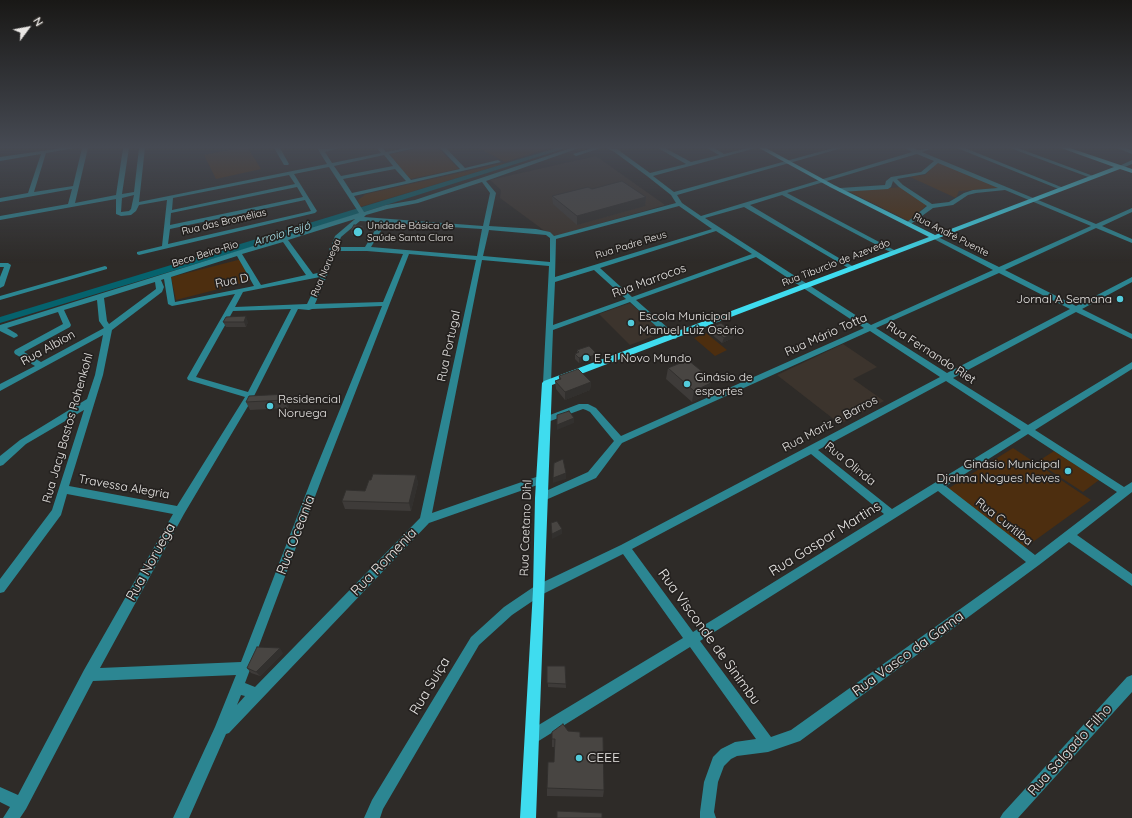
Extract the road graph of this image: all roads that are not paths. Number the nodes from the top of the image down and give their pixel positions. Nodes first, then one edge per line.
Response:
1 (33, 186) edge
2 (120, 186) edge
3 (139, 186) edge
4 (222, 186) edge
5 (293, 186) edge
6 (300, 186) edge
7 (345, 186) edge
8 (391, 186) edge
9 (461, 186) edge
10 (487, 186) edge
11 (663, 186) edge
12 (701, 186) edge
13 (805, 186) edge
14 (832, 186) edge
15 (899, 186) edge
16 (901, 186) edge
17 (1000, 186) edge
18 (1058, 186) edge
19 (1068, 186) edge
20 (75, 187) joint
21 (888, 187) joint
22 (1063, 188) junction
23 (1007, 189) junction
24 (840, 190) junction
25 (138, 193) junction
26 (782, 193) junction
27 (673, 194) junction
28 (30, 195) junction
29 (350, 195) junction
30 (119, 196) junction
31 (170, 197) junction
32 (307, 198) junction
33 (0, 200) edge
34 (1033, 200) junction
35 (136, 204) junction
36 (680, 204) junction
37 (744, 204) junction
38 (71, 205) junction
39 (931, 206) junction
40 (1132, 210) edge
41 (169, 212) junction
42 (361, 216) junction
43 (0, 218) edge
44 (700, 218) junction
45 (384, 221) junction
46 (908, 224) junction
47 (1095, 226) junction
48 (167, 228) junction
49 (485, 228) junction
50 (717, 228) junction
51 (934, 237) junction
52 (553, 238) junction
53 (284, 239) junction
54 (1132, 241) edge
55 (165, 246) junction
56 (332, 249) junction
57 (367, 249) junction
58 (407, 252) junction
59 (894, 252) junction
60 (138, 253) dead end
61 (239, 254) junction
62 (756, 255) junction
63 (479, 258) junction
64 (553, 264) junction
65 (0, 265) edge
66 (595, 267) junction
67 (105, 268) dead end
68 (852, 268) junction
69 (997, 270) junction
70 (324, 274) junction
71 (167, 276) junction
72 (311, 277) junction
73 (157, 279) junction
74 (1132, 279) edge
75 (551, 281) junction
76 (0, 286) edge
77 (805, 287) junction
78 (259, 288) junction
79 (241, 290) junction
80 (100, 296) junction
81 (0, 298) edge
82 (631, 299) junction
83 (387, 304) junction
84 (295, 308) junction
85 (309, 308) junction
86 (60, 309) junction
87 (231, 309) junction
88 (1075, 309) junction
89 (0, 328) edge
90 (108, 329) junction
91 (549, 329) junction
92 (871, 329) junction
93 (14, 336) dead end
94 (673, 337) junction
95 (1132, 337) edge
96 (40, 365) junction
97 (1132, 365) edge
98 (946, 377) junction
99 (547, 383) junction
100 (0, 388) edge
101 (250, 396) junction
102 (91, 401) junction
103 (545, 420) junction
104 (1028, 430) junction
105 (619, 441) junction
106 (811, 449) junction
107 (0, 462) edge
108 (542, 479) junction
109 (938, 486) junction
110 (63, 489) junction
111 (1128, 489) edge
112 (541, 498) junction
113 (180, 511) junction
114 (892, 515) junction
115 (425, 520) junction
116 (1068, 535) junction
117 (625, 548) junction
118 (1035, 562) junction
119 (1132, 581) edge
120 (2, 583) edge
121 (539, 590) junction
122 (692, 640) junction
123 (245, 668) junction
124 (89, 675) junction
125 (1132, 682) edge
126 (238, 686) junction
127 (257, 694) junction
128 (221, 730) junction
129 (532, 737) junction
130 (768, 744) junction
131 (0, 794) edge
132 (21, 804) junction
133 (11, 818) edge
134 (181, 818) edge
135 (372, 818) edge
136 (528, 818) edge
137 (708, 818) edge
138 (1008, 818) edge

1 - 28 street
2 - 30 street
3 - 25 street
4 - 31 street
5 - 41 street
6 - 32 street
7 - 29 street
8 - 29 street
9 - 42 street, Beco Beira-Rio
10 - 49 street, Rua Portugal
11 - 27 street, Rua Fernando Riet
12 - 27 street
13 - 26 street
14 - 24 main road, Rua André Puente
15 - 21 street
16 - 39 street
17 - 23 street
18 - 22 street
19 - 22 main road, Rua Tiburcio de Azevedo
20 - 28 street
20 - 38 street
21 - 24 street
22 - 34 main road, Rua Tiburcio de Azevedo
23 - 34 street
23 - 39 street
24 - 46 main road, Rua André Puente
25 - 30 street
25 - 35 street
26 - 37 street
26 - 59 street
27 - 36 street, Rua Fernando Riet
28 - 33 street
29 - 42 street
30 - 35 street
30 - 38 street
31 - 35 street
31 - 41 street
32 - 48 street
32 - 55 street, Rua das Bromélias
34 - 47 street
34 - 51 main road, Rua Tiburcio de Azevedo
36 - 44 street, Rua Fernando Riet
36 - 52 street
37 - 44 street
37 - 68 street
38 - 43 street
39 - 46 street
40 - 47 street, Rua Mário Totta
41 - 48 street
42 - 45 street
42 - 53 street, Beco Beira-Rio
42 - 56 street, Rua Noruega
44 - 50 street, Rua Fernando Riet
45 - 49 street
45 - 57 street
46 - 51 main road, Rua André Puente
47 - 54 street
47 - 69 street, Rua Mário Totta
48 - 55 street
49 - 52 street
49 - 63 street, Rua Portugal
50 - 62 street, Rua Fernando Riet
50 - 66 street, Rua Padre Reus
51 - 59 main road, Rua Tiburcio de Azevedo
51 - 69 street, Rua André Puente
52 - 64 street, Rua Caetano Dihl
53 - 61 street, Beco Beira-Rio
53 - 72 street
55 - 60 street, Rua das Bromélias
56 - 57 street
56 - 70 street, Rua Noruega
57 - 58 street
58 - 63 street
58 - 83 street, Rua Oceania
59 - 68 main road, Rua Tiburcio de Azevedo
61 - 71 street, Beco Beira-Rio
61 - 78 street
62 - 77 street, Rua Fernando Riet
62 - 82 street, Rua Marrocos
63 - 64 street
63 - 115 street, Rua Portugal
64 - 75 street, Rua Caetano Dihl
65 - 76 street
66 - 75 street, Rua Padre Reus
66 - 82 street
67 - 81 street
68 - 77 main road, Rua Tiburcio de Azevedo
69 - 88 street, Rua André Puente
69 - 92 street, Rua Mário Totta
70 - 72 street, Rua D
70 - 85 street, Rua Noruega
71 - 73 street, Beco Beira-Rio
71 - 79 street, Rua D
72 - 78 street, Rua D
73 - 80 street, Beco Beira-Rio
73 - 90 street, Rua Albion
74 - 88 street, Rua Mariz e Barros
75 - 91 street, Rua Caetano Dihl
77 - 92 street, Rua Fernando Riet
77 - 94 main road, Rua Tiburcio de Azevedo
78 - 79 street, Rua D
79 - 87 street
80 - 86 street, Beco Beira-Rio
80 - 90 street
82 - 91 street, Rua Marrocos
82 - 94 street
83 - 85 street
83 - 123 street, Rua Oceania
84 - 85 street
84 - 87 street
84 - 101 street, Rua Noruega
86 - 89 street, Beco Beira-Rio
86 - 96 street
87 - 101 street
88 - 95 street, Rua André Puente
88 - 98 street, Rua Mariz e Barros
89 - 93 street
90 - 96 street, Rua Albion
90 - 102 street, Rua Jacy Bastos Rohenkohl
91 - 99 street, Rua Caetano Dihl
92 - 98 street, Rua Fernando Riet
92 - 105 street, Rua Mário Totta
94 - 99 main road, Rua Tiburcio de Azevedo
96 - 100 street, Rua Albion
97 - 104 street, Rua Gaspar Martins
98 - 104 street, Rua Fernando Riet
98 - 106 street, Rua Mariz e Barros
99 - 103 main road, Rua Caetano Dihl
101 - 113 street, Rua Noruega
102 - 107 street
102 - 110 street, Rua Jacy Bastos Rohenkohl
103 - 105 street
103 - 108 main road, Rua Caetano Dihl
104 - 109 street, Rua Gaspar Martins
104 - 111 street, Rua Fernando Riet
105 - 112 street, Rua Mário Totta
106 - 114 street, Rua Olinda
106 - 117 street, Rua Mariz e Barros
108 - 112 main road, Rua Caetano Dihl
108 - 115 street, Rua Romenia
109 - 114 street, Rua Gaspar Martins
109 - 118 street, Rua Curitiba
110 - 113 street, Travessa Alegria
110 - 120 street, Rua Jacy Bastos Rohenkohl
111 - 116 street, Rua Vasco da Gama
112 - 121 main road, Rua Caetano Dihl
113 - 124 street, Rua Noruega
114 - 122 street, Rua Gaspar Martins
115 - 127 street, Rua Romenia
116 - 118 street, Rua Vasco da Gama
116 - 119 street
117 - 121 street, Rua Mariz e Barros
117 - 122 street, Rua Visconde de Sinimbu
118 - 130 street, Rua Vasco da Gama
121 - 129 main road, Rua Caetano Dihl
121 - 135 street, Rua Suiça
122 - 129 street, Rua Gaspar Martins
122 - 130 street, Rua Visconde de Sinimbu
123 - 124 street
123 - 126 street, Rua Oceania
124 - 132 street, Rua Noruega
125 - 138 street, Rua Salgado Filho
126 - 127 street
126 - 128 street, Rua Oceania
127 - 128 street, Rua Romenia
128 - 134 street, Rua Oceania
129 - 136 main road, Rua Caetano Dihl
130 - 137 street, Rua Vasco da Gama
131 - 132 street
132 - 133 street, Rua Noruega

